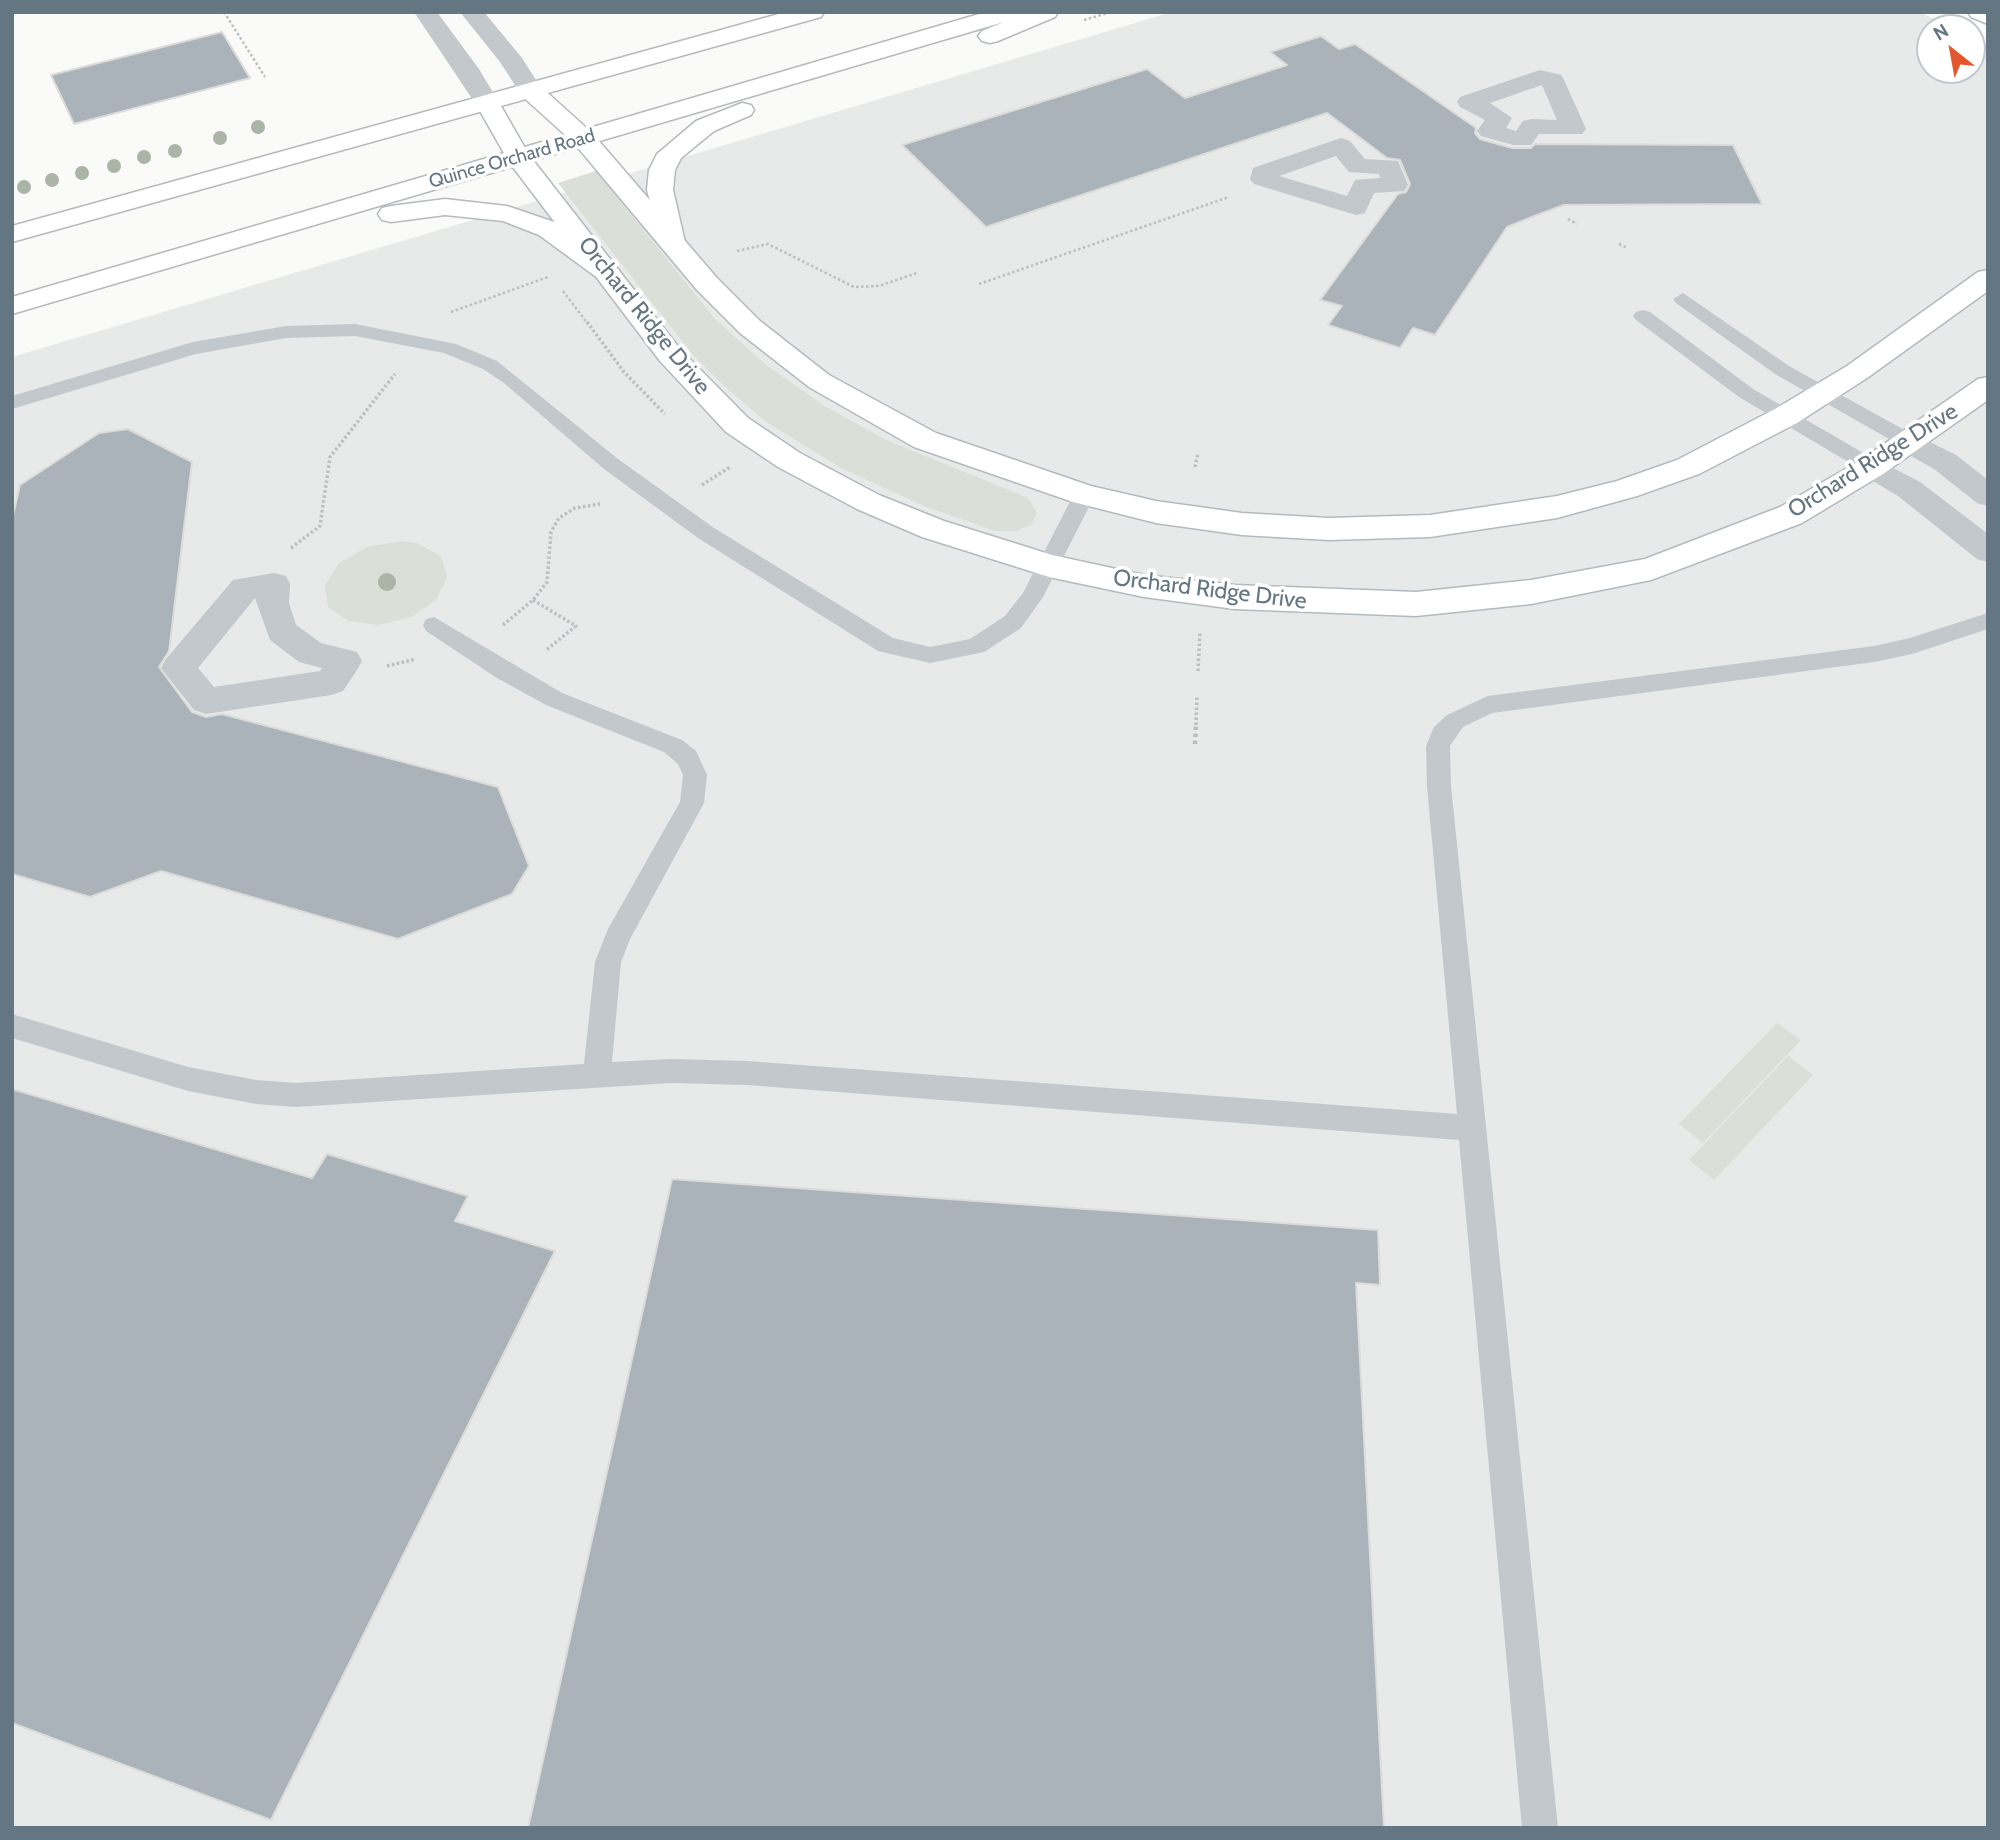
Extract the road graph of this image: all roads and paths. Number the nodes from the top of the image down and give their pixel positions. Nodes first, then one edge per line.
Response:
1 (225, 12) edge
2 (425, 12) edge
3 (471, 12) edge
4 (813, 12) edge
5 (1012, 12) edge
6 (1047, 12) edge
7 (1979, 12) edge
8 (1988, 17) edge
9 (265, 77) dead end
10 (531, 90) junction
11 (488, 104) junction
12 (583, 138) junction
13 (518, 157) junction
14 (1271, 182) dead end
15 (1568, 219) dead end
16 (1577, 224) dead end
17 (12, 234) edge
18 (672, 243) junction
19 (1619, 244) dead end
20 (1628, 248) dead end
21 (737, 251) dead end
22 (605, 270) junction
23 (917, 273) dead end
24 (552, 275) dead end
25 (1988, 278) edge
26 (979, 284) dead end
27 (1684, 299) dead end
28 (12, 306) edge
29 (446, 313) dead end
30 (1643, 316) dead end
31 (12, 324) edge
32 (1988, 386) edge
33 (1823, 394) junction
34 (12, 403) edge
35 (1786, 416) junction
36 (1910, 442) junction
37 (1198, 453) dead end
38 (732, 466) dead end
39 (1195, 467) dead end
40 (1872, 467) junction
41 (698, 487) dead end
42 (1084, 495) junction
43 (1988, 496) edge
44 (608, 504) dead end
45 (1988, 551) edge
46 (1049, 566) junction
47 (245, 588) joint
48 (533, 600) junction
49 (1988, 621) edge
50 (434, 625) dead end
51 (500, 627) dead end
52 (1200, 628) dead end
53 (1198, 671) dead end
54 (513, 676) junction
55 (1197, 695) dead end
56 (1195, 744) dead end
57 (12, 1026) edge
58 (597, 1075) junction
59 (1472, 1128) junction
60 (1540, 1828) edge

1 - 9 path
2 - 11 street
3 - 10 street
4 - 10 street
5 - 12 street, Quince Orchard Road
6 - 18 street
7 - 8 street
10 - 11 street
10 - 12 street
11 - 13 street, Orchard Ridge Drive
11 - 17 street
12 - 13 street, Quince Orchard Road
12 - 18 street
13 - 22 street, Orchard Ridge Drive
13 - 28 street, Quince Orchard Road
14 - 26 path
15 - 16 path
18 - 42 street
19 - 20 path
21 - 23 path
22 - 31 street
22 - 46 street, Orchard Ridge Drive
24 - 29 path
25 - 33 street
27 - 33 lane
30 - 35 lane
32 - 36 street, Orchard Ridge Drive
33 - 35 street
33 - 36 lane
34 - 46 lane
35 - 40 lane
35 - 42 street
36 - 40 street, Orchard Ridge Drive
36 - 43 street
37 - 39 path
38 - 41 path
40 - 45 street
40 - 46 street, Orchard Ridge Drive
42 - 46 lane
44 - 48 path
47 - 47 street
48 - 51 path
48 - 54 path
49 - 59 lane
50 - 54 lane
52 - 53 path
54 - 58 lane
55 - 56 path
57 - 58 lane
58 - 59 lane
59 - 60 lane

